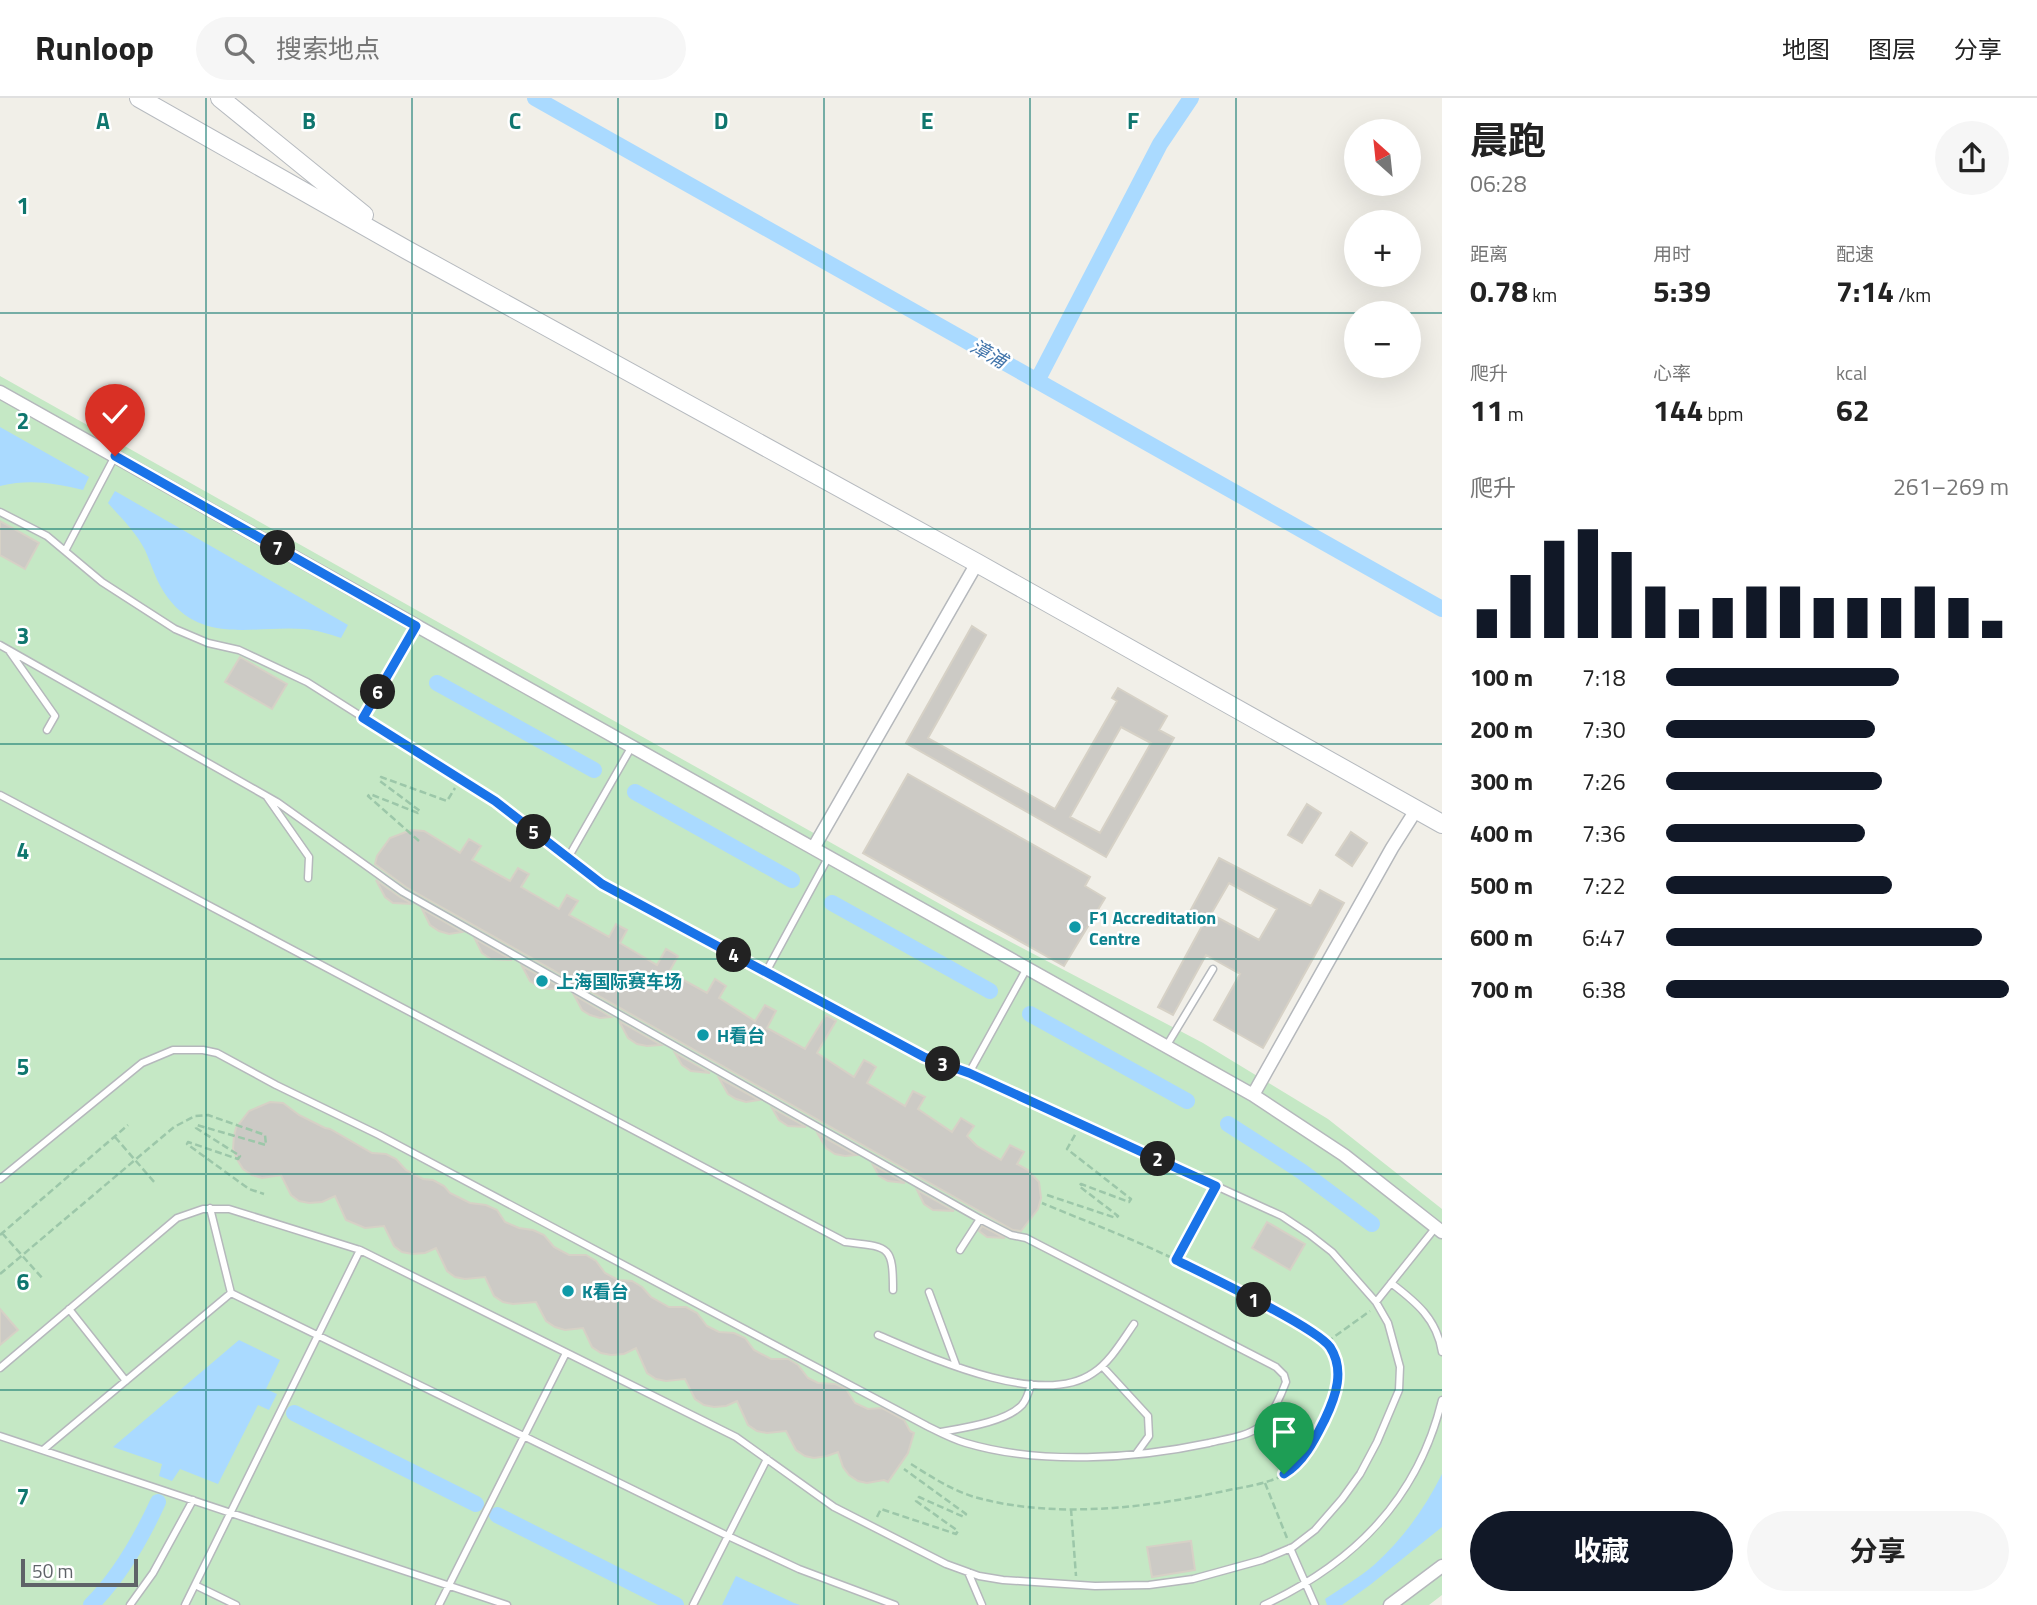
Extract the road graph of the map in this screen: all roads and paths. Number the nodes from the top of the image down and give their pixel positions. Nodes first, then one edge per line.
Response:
1 (139, 98) edge
2 (220, 98) edge
3 (407, 250) junction
4 (0, 392) edge
5 (115, 456) junction
6 (0, 512) edge
7 (65, 551) junction
8 (977, 562) junction
9 (416, 626) junction
10 (0, 645) edge
11 (9, 650) junction
12 (363, 718) junction
13 (47, 730) dead end
14 (632, 746) junction
15 (461, 780) junction
16 (0, 795) edge
17 (266, 796) junction
18 (1416, 810) junction
19 (1442, 824) edge
20 (419, 842) dead end
21 (814, 848) junction
22 (829, 856) junction
23 (568, 858) junction
24 (308, 878) dead end
25 (1027, 968) junction
26 (1213, 969) dead end
27 (766, 972) junction
28 (1167, 1045) junction
29 (969, 1073) junction
30 (1253, 1095) junction
31 (1081, 1124) junction
32 (128, 1125) dead end
33 (115, 1137) junction
34 (135, 1160) junction
35 (0, 1180) edge
36 (155, 1183) dead end
37 (1216, 1186) junction
38 (264, 1194) dead end
39 (1047, 1195) dead end
40 (1042, 1203) dead end
41 (210, 1208) junction
42 (979, 1220) junction
43 (1439, 1230) edge
44 (1, 1234) edge
45 (360, 1250) junction
46 (960, 1250) dead end
47 (22, 1255) junction
48 (1176, 1260) junction
49 (0, 1274) edge
50 (43, 1279) dead end
51 (1391, 1283) junction
52 (893, 1290) dead end
53 (929, 1292) dead end
54 (232, 1293) junction
55 (1376, 1302) junction
56 (69, 1309) junction
57 (1366, 1315) dead end
58 (1134, 1324) dead end
59 (318, 1334) junction
60 (878, 1335) dead end
61 (1326, 1343) junction
62 (1442, 1352) edge
63 (566, 1353) junction
64 (956, 1366) junction
65 (1102, 1366) junction
66 (0, 1368) edge
67 (126, 1381) junction
68 (1031, 1384) junction
69 (1442, 1400) edge
70 (941, 1432) junction
71 (0, 1436) edge
72 (524, 1436) junction
73 (43, 1450) junction
74 (1136, 1454) junction
75 (767, 1460) junction
76 (911, 1464) dead end
77 (904, 1469) dead end
78 (1265, 1481) junction
79 (193, 1500) junction
80 (1071, 1508) junction
81 (231, 1513) junction
82 (872, 1527) junction
83 (728, 1536) junction
84 (1290, 1548) junction
85 (1442, 1566) edge
86 (968, 1572) junction
87 (1305, 1583) junction
88 (195, 1585) junction
89 (449, 1586) junction
90 (1076, 1586) junction
91 (130, 1605) edge
92 (185, 1605) edge
93 (236, 1605) edge
94 (439, 1605) edge
95 (507, 1605) edge
96 (693, 1605) edge
97 (895, 1605) edge
98 (982, 1605) edge
99 (1264, 1605) edge
100 (1315, 1605) edge
101 (1390, 1605) edge

1 - 3 street
2 - 3 street
3 - 8 street
4 - 5 street
5 - 7 lane
5 - 9 street
6 - 7 lane
7 - 12 lane
8 - 18 street
8 - 21 street
9 - 12 lane
9 - 14 street
10 - 11 lane
11 - 13 lane
11 - 17 lane
12 - 15 lane
14 - 21 street
14 - 23 lane
15 - 20 path
15 - 23 lane
16 - 52 lane
17 - 24 lane
17 - 42 lane
18 - 19 street
18 - 30 street
21 - 22 street
22 - 25 street
22 - 27 lane
23 - 27 lane
25 - 28 street
25 - 29 lane
26 - 28 lane
27 - 29 lane
28 - 30 street
29 - 31 lane
30 - 43 street
31 - 37 lane
31 - 39 path
32 - 33 path
33 - 34 path
33 - 44 path
34 - 36 path
34 - 38 path
34 - 47 path
35 - 70 lane
37 - 48 path
37 - 55 lane
40 - 48 path
41 - 45 lane
41 - 54 lane
41 - 56 lane
42 - 46 lane
42 - 74 lane
43 - 51 lane
44 - 47 path
45 - 59 lane
45 - 63 lane
47 - 49 path
47 - 50 path
48 - 61 path
51 - 55 lane
51 - 62 lane
53 - 64 lane
54 - 59 lane
54 - 67 lane
55 - 84 lane
56 - 66 lane
56 - 67 lane
57 - 61 path
58 - 65 lane
59 - 72 lane
59 - 81 lane
60 - 64 lane
61 - 78 path
63 - 72 lane
63 - 75 lane
64 - 68 lane
65 - 68 lane
65 - 74 lane
67 - 73 lane
68 - 70 lane
69 - 87 lane
70 - 74 lane
71 - 73 lane
72 - 83 lane
72 - 89 lane
73 - 79 lane
75 - 82 lane
75 - 83 lane
76 - 80 path
77 - 82 path
78 - 80 path
78 - 84 path
79 - 81 lane
79 - 91 lane
80 - 90 path
81 - 88 lane
81 - 89 lane
82 - 86 lane
83 - 96 lane
83 - 97 lane
84 - 87 lane
84 - 90 lane
85 - 101 street
86 - 90 lane
86 - 98 lane
87 - 99 lane
87 - 100 lane
88 - 92 lane
88 - 93 lane
89 - 94 lane
89 - 95 lane

